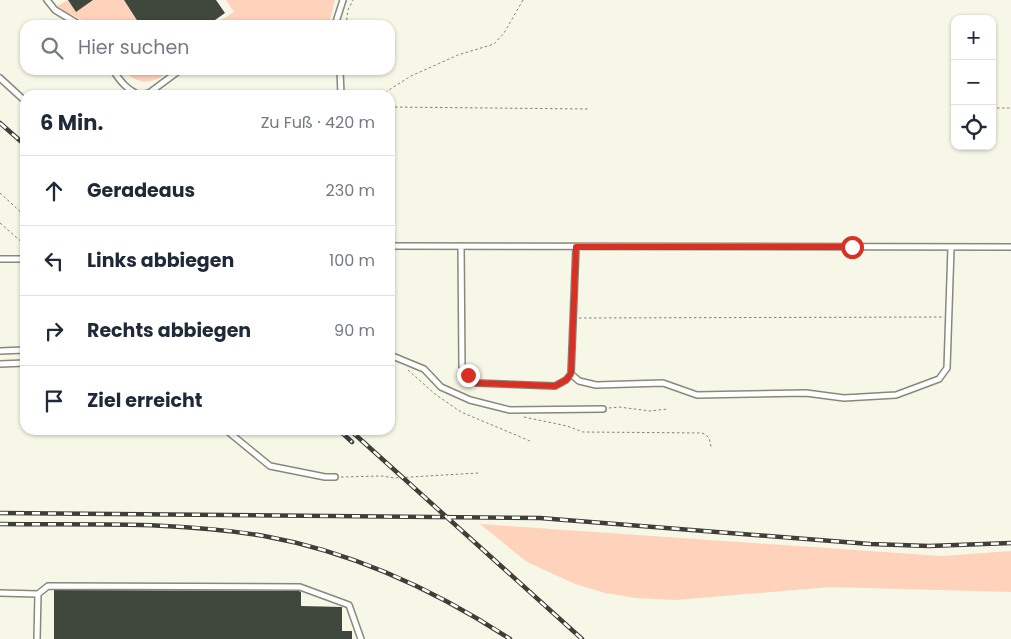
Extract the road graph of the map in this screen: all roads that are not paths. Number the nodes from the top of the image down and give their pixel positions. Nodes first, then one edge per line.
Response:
1 (47, 0) edge
2 (342, 0) edge
3 (72, 20) edge
4 (336, 20) edge
5 (116, 75) edge
6 (173, 75) edge
7 (340, 75) edge
8 (0, 78) edge
9 (130, 90) edge
10 (153, 90) edge
11 (341, 90) edge
12 (20, 96) edge
13 (395, 246) edge
14 (461, 246) junction
15 (576, 247) junction
16 (1011, 247) edge
17 (951, 248) junction
18 (0, 259) edge
19 (20, 259) edge
20 (20, 350) edge
21 (0, 351) edge
22 (395, 356) edge
23 (20, 363) edge
24 (0, 364) edge
25 (571, 374) junction
26 (603, 409) road end
27 (232, 435) edge
28 (335, 477) road end
29 (0, 593) edge
30 (38, 594) junction
31 (37, 639) edge
32 (361, 639) edge

1 - 3 lane
2 - 4 lane
5 - 9 lane
6 - 10 lane
7 - 11 lane
8 - 12 lane
13 - 14 lane
14 - 15 lane
14 - 25 lane
15 - 17 lane
15 - 25 lane
16 - 17 lane
17 - 25 lane
18 - 19 lane
20 - 21 lane
22 - 26 lane
23 - 24 lane
27 - 28 lane
29 - 30 lane
30 - 31 lane
30 - 32 lane

